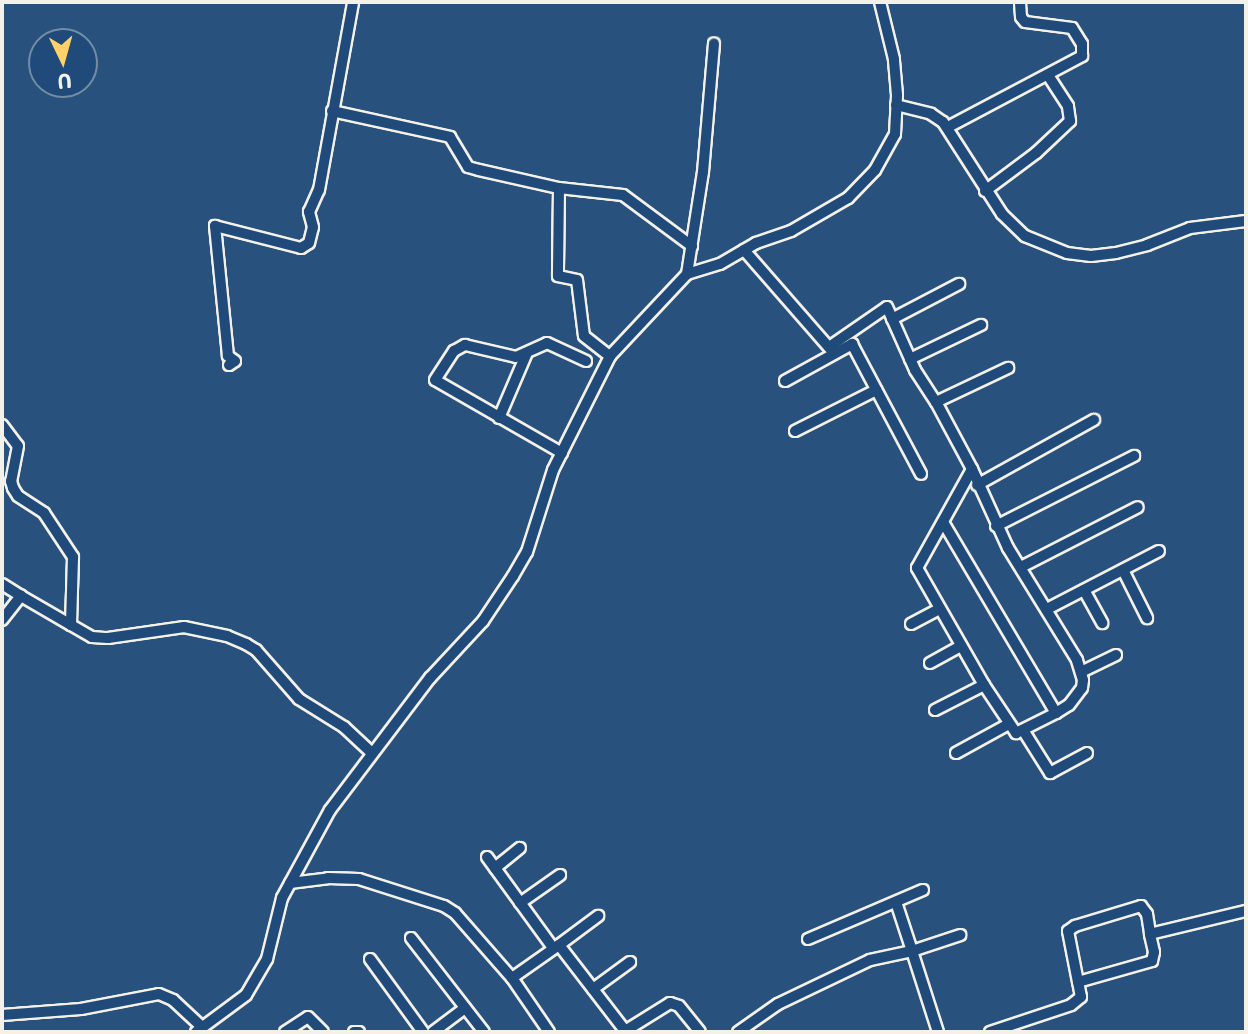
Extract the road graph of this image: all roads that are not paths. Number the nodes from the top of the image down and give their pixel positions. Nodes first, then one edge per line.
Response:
1 (353, 2) edge
2 (880, 2) edge
3 (1020, 2) edge
4 (715, 43) dead end
5 (1048, 75) junction
6 (896, 105) junction
7 (332, 111) junction
8 (948, 127) junction
9 (559, 188) junction
10 (985, 191) junction
11 (1246, 221) edge
12 (692, 246) junction
13 (744, 250) junction
14 (687, 274) junction
15 (959, 285) dead end
16 (892, 319) junction
17 (981, 325) dead end
18 (832, 350) junction
19 (526, 355) junction
20 (610, 356) junction
21 (910, 359) junction
22 (586, 361) dead end
23 (229, 365) dead end
24 (1008, 368) dead end
25 (785, 381) dead end
26 (876, 390) junction
27 (936, 402) junction
28 (499, 418) junction
29 (1094, 420) dead end
30 (2, 425) edge
31 (795, 431) dead end
32 (562, 453) junction
33 (1133, 456) dead end
34 (972, 469) junction
35 (921, 474) dead end
36 (977, 485) junction
37 (1138, 507) dead end
38 (943, 522) junction
39 (996, 526) junction
40 (1159, 551) dead end
41 (1021, 568) junction
42 (1123, 570) junction
43 (2, 584) edge
44 (1084, 590) junction
45 (21, 596) junction
46 (939, 609) junction
47 (1047, 609) junction
48 (1147, 618) dead end
49 (2, 620) edge
50 (911, 624) dead end
51 (1102, 624) dead end
52 (71, 625) junction
53 (961, 646) junction
54 (1116, 655) dead end
55 (930, 663) dead end
56 (1081, 672) junction
57 (984, 685) junction
58 (935, 710) dead end
59 (1056, 712) junction
60 (1009, 724) junction
61 (1023, 730) junction
62 (371, 752) junction
63 (956, 753) dead end
64 (1087, 753) dead end
65 (520, 848) dead end
66 (487, 857) dead end
67 (495, 868) junction
68 (560, 875) dead end
69 (290, 883) junction
70 (923, 890) dead end
71 (896, 902) junction
72 (520, 903) junction
73 (1246, 911) edge
74 (598, 916) dead end
75 (1150, 934) junction
76 (960, 935) dead end
77 (411, 938) dead end
78 (808, 939) dead end
79 (556, 946) junction
80 (912, 951) junction
81 (370, 959) dead end
82 (630, 962) dead end
83 (512, 978) junction
84 (1078, 982) junction
85 (593, 989) junction
86 (465, 1008) junction
87 (2, 1015) edge
88 (199, 1030) edge
89 (289, 1031) edge
90 (323, 1032) edge
91 (354, 1032) edge
92 (359, 1032) edge
93 (423, 1032) edge
94 (433, 1032) edge
95 (484, 1032) edge
96 (549, 1032) edge
97 (626, 1032) edge
98 (700, 1032) edge
99 (738, 1032) edge
100 (938, 1032) edge
101 (990, 1032) edge

1 - 7 street
2 - 6 street
3 - 5 street
4 - 12 street
5 - 8 street
5 - 10 street
6 - 8 street
6 - 13 street
7 - 9 street
7 - 23 street
8 - 10 street
9 - 12 street
9 - 20 street
10 - 11 street
12 - 14 street
13 - 14 street
13 - 18 street
14 - 20 street
15 - 16 street
16 - 18 street
16 - 21 street
17 - 21 street
18 - 25 street
18 - 26 street
19 - 22 street
19 - 28 street
19 - 28 street
20 - 32 street
21 - 27 street
24 - 27 street
26 - 31 street
26 - 35 street
27 - 34 street
28 - 32 street
29 - 36 street
30 - 52 street
32 - 62 street
33 - 39 street
34 - 36 street
34 - 38 street
36 - 39 street
37 - 41 street
38 - 46 street
38 - 59 street
39 - 41 street
40 - 42 street
41 - 47 street
42 - 44 street
42 - 48 street
43 - 45 street
44 - 47 street
44 - 51 street
45 - 49 street
45 - 52 street
46 - 50 street
46 - 53 street
47 - 56 street
52 - 62 street
53 - 55 street
53 - 57 street
54 - 56 street
56 - 59 street
57 - 58 street
57 - 60 street
59 - 61 street
60 - 61 street
60 - 63 street
61 - 64 street
62 - 69 street
65 - 67 street
66 - 67 street
67 - 72 street
68 - 72 street
69 - 83 street
69 - 88 street
70 - 71 street
71 - 78 street
71 - 80 street
72 - 79 street
73 - 75 street
74 - 79 street
75 - 84 street
75 - 84 street
76 - 80 street
77 - 86 street
79 - 83 street
79 - 85 street
80 - 99 street
80 - 100 street
81 - 93 street
82 - 85 street
83 - 96 street
84 - 101 street
85 - 97 street
86 - 94 street
86 - 95 street
87 - 88 street
89 - 90 street
91 - 92 street
97 - 98 street

